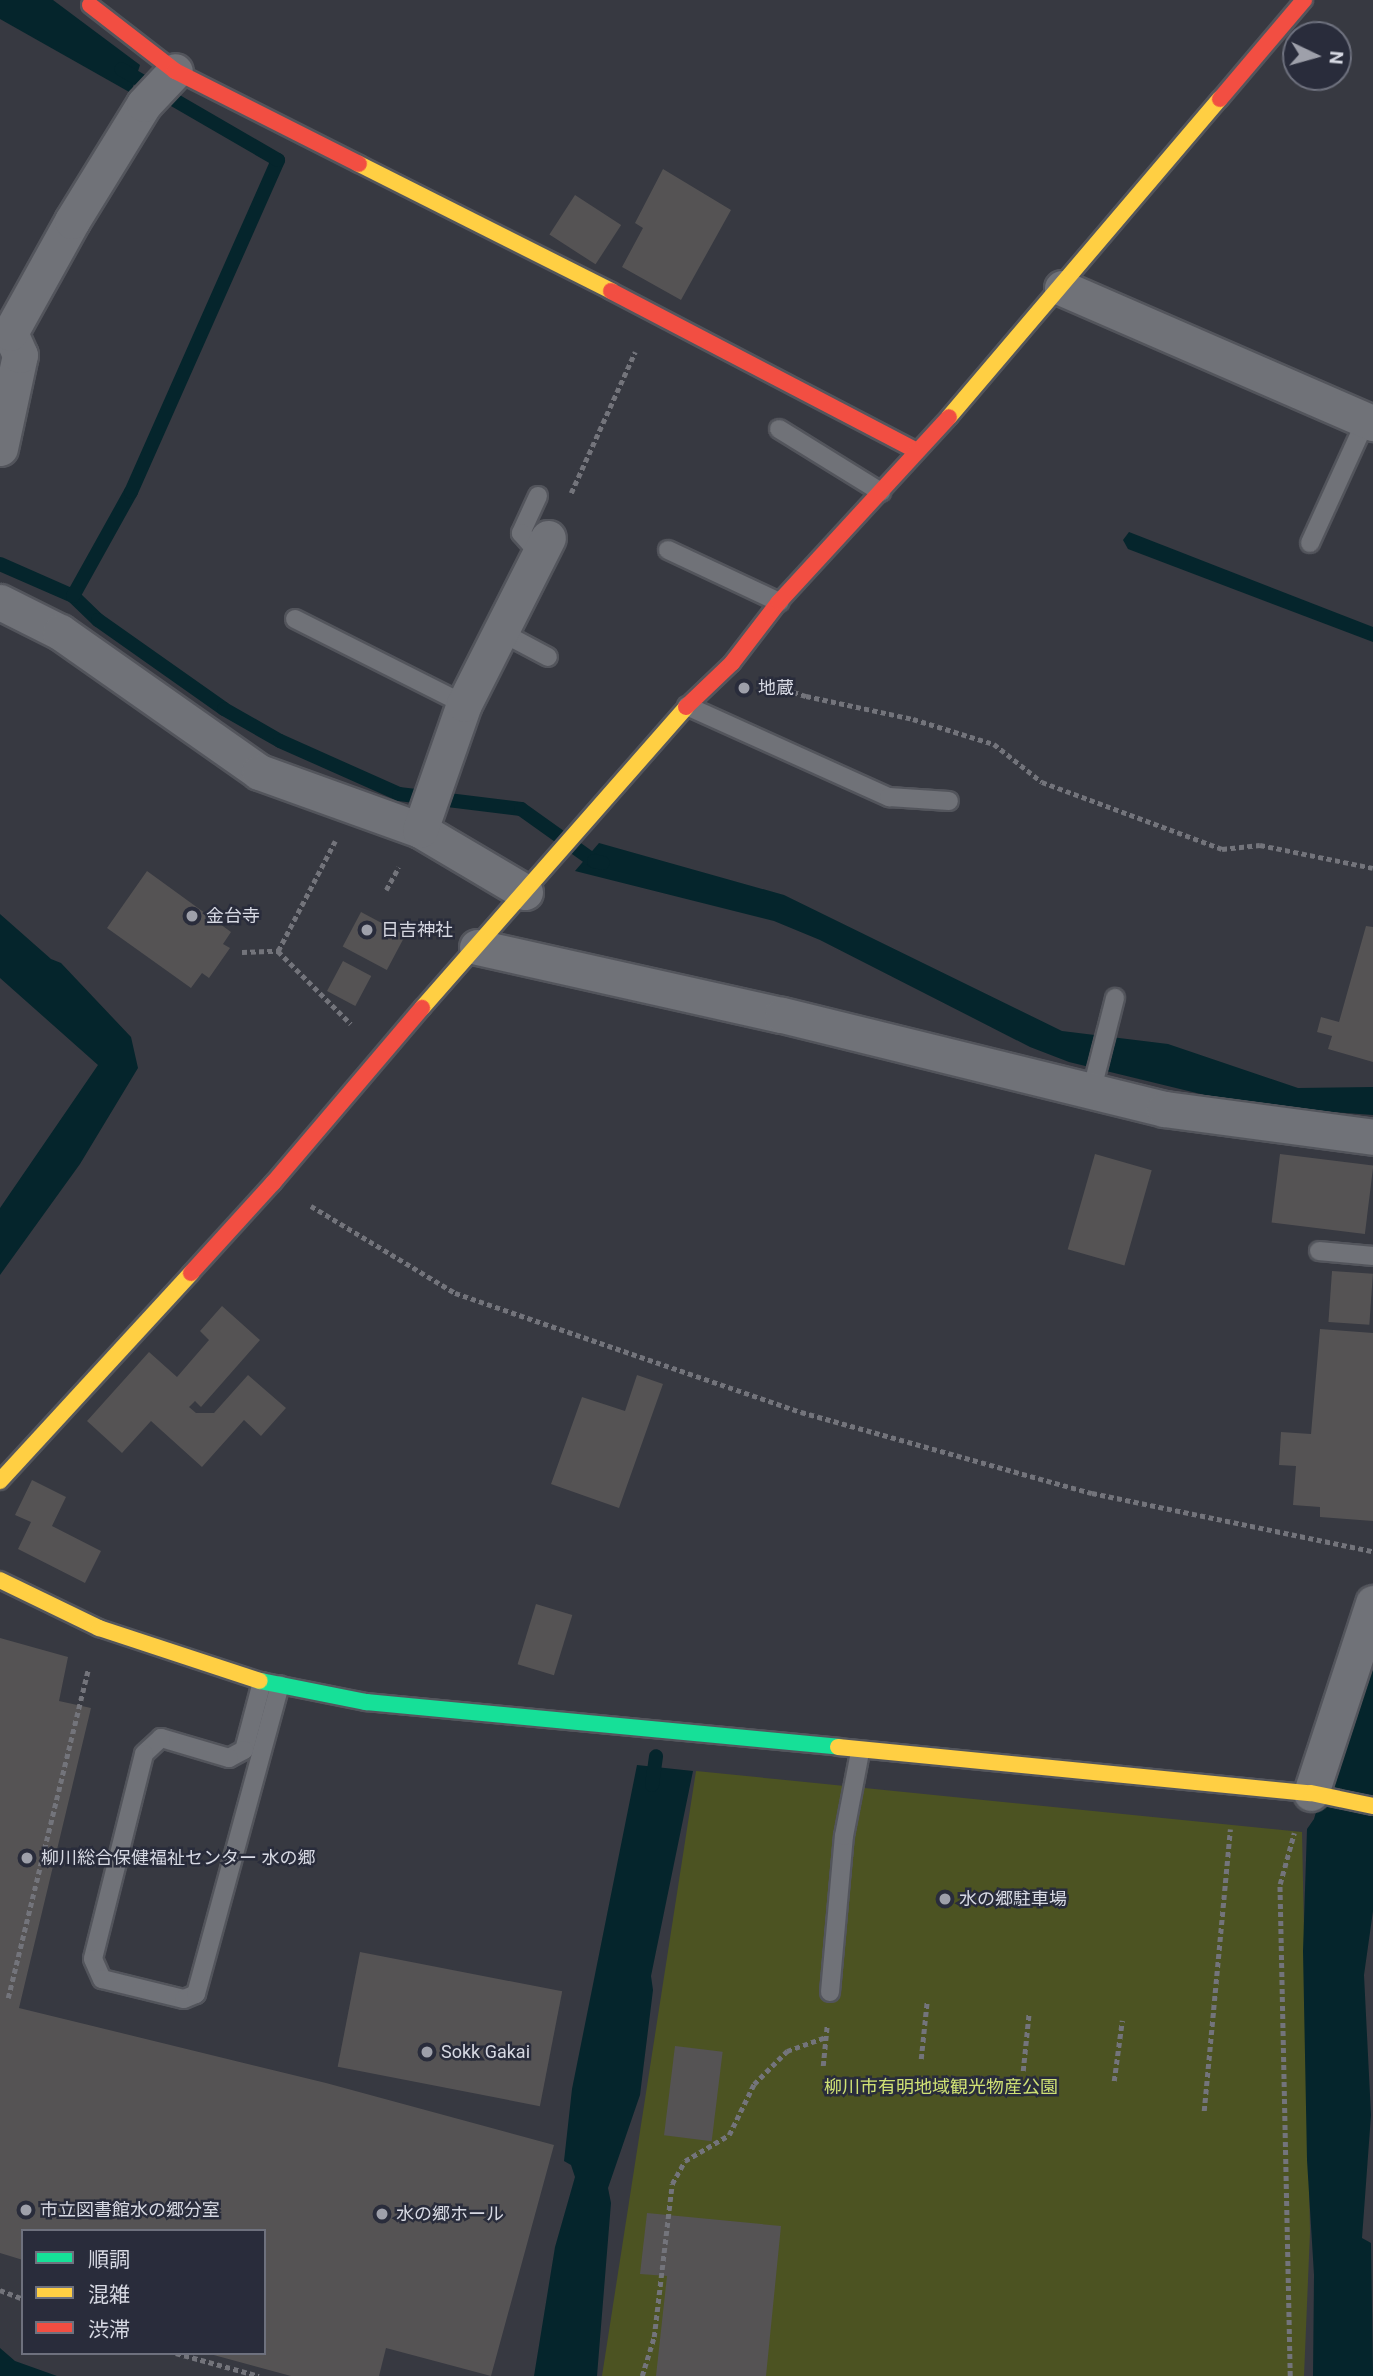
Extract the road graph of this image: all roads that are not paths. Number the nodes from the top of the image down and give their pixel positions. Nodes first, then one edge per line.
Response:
1 (1304, 0) edge
2 (90, 5) dead end
3 (175, 71) junction
4 (1062, 288) junction
5 (5, 330) edge
6 (1370, 421) edge
7 (779, 429) dead end
8 (0, 448) edge
9 (917, 451) junction
10 (881, 492) junction
11 (538, 496) dead end
12 (1310, 543) dead end
13 (544, 546) joint
14 (668, 550) dead end
15 (0, 602) edge
16 (779, 602) junction
17 (295, 619) dead end
18 (501, 632) junction
19 (548, 657) dead end
20 (464, 704) junction
21 (687, 706) junction
22 (949, 801) dead end
23 (426, 811) junction
24 (525, 892) junction
25 (477, 947) junction
26 (1113, 1007) dead end
27 (1093, 1084) junction
28 (1373, 1137) edge
29 (1319, 1251) dead end
30 (1373, 1256) edge
31 (0, 1480) edge
32 (0, 1580) edge
33 (1373, 1603) edge
34 (261, 1682) junction
35 (281, 1685) junction
36 (860, 1752) junction
37 (1311, 1793) junction
38 (1373, 1806) edge
39 (830, 1992) road end

1 - 4 street
2 - 3 street
3 - 5 street
3 - 9 street
4 - 6 street
4 - 9 street
5 - 8 street
6 - 12 lane
7 - 10 lane
9 - 10 street
10 - 16 street
11 - 13 lane
13 - 18 street
14 - 16 lane
15 - 23 street
16 - 21 street
17 - 20 lane
18 - 19 lane
18 - 20 street
20 - 23 street
21 - 22 lane
21 - 24 street
23 - 24 street
24 - 25 street
25 - 27 street
25 - 31 street
26 - 27 lane
27 - 28 street
29 - 30 lane
32 - 34 street
33 - 37 street
34 - 35 street
34 - 35 lane
35 - 36 street
36 - 37 street
36 - 39 lane
37 - 38 street

